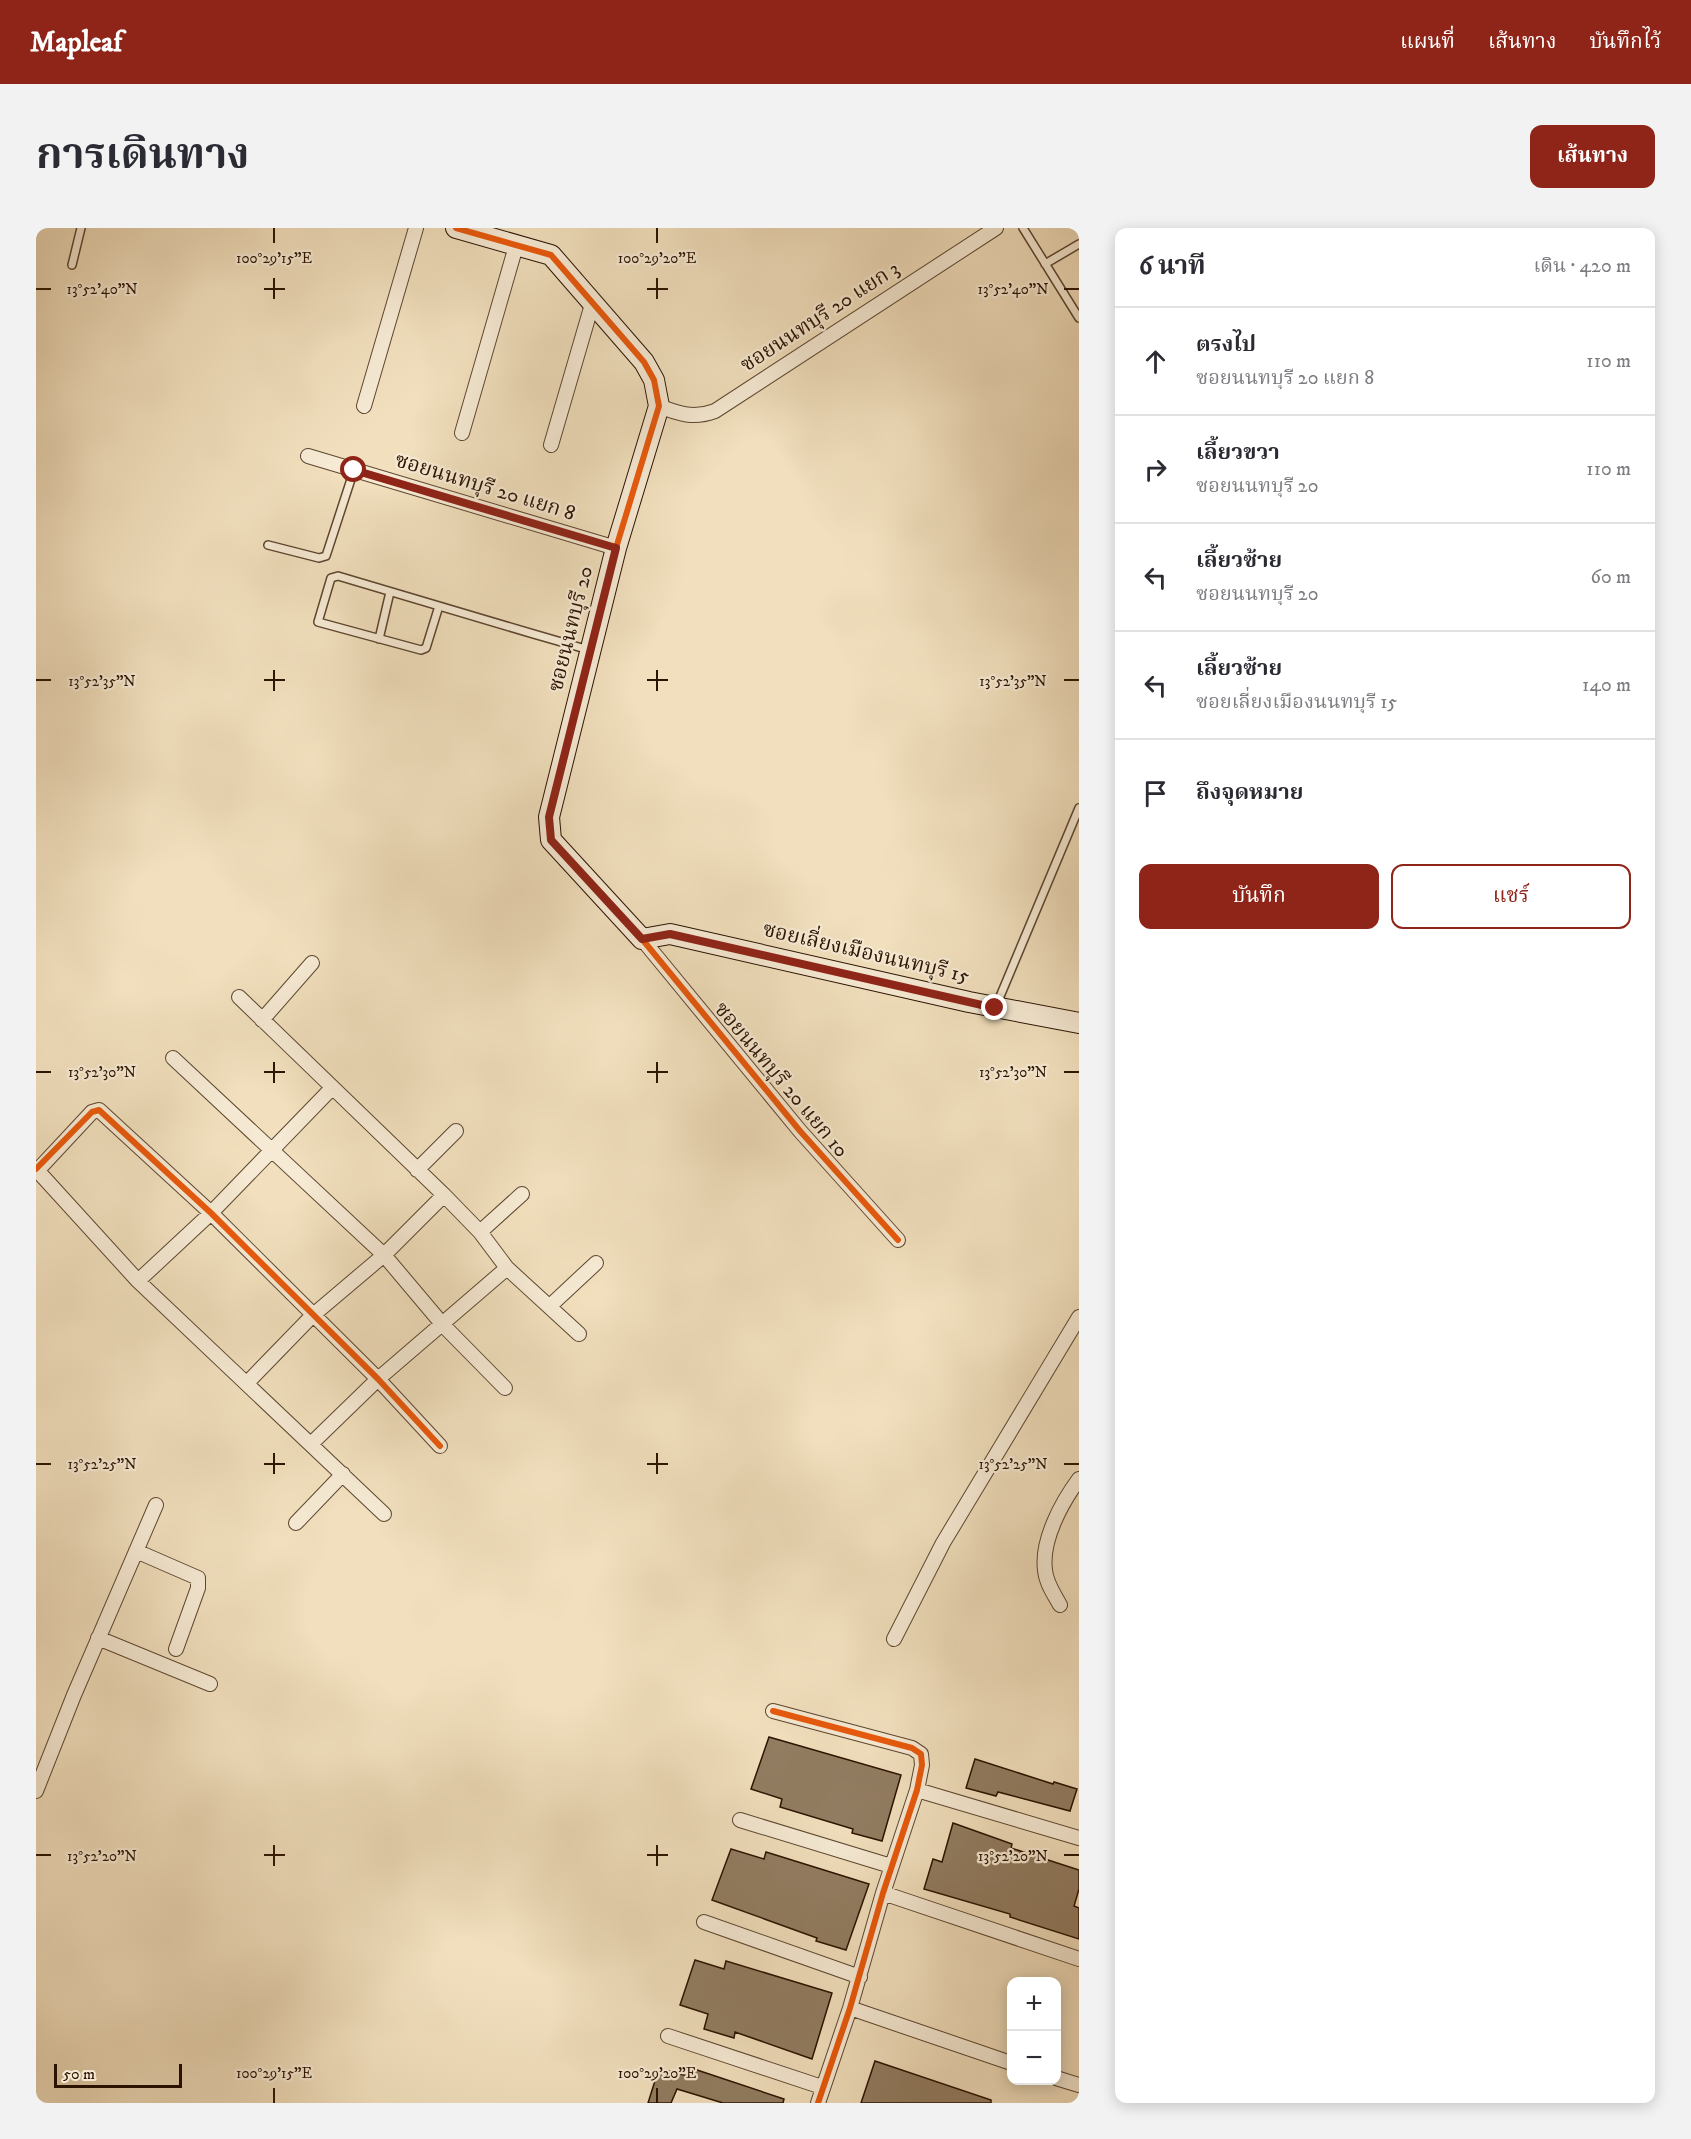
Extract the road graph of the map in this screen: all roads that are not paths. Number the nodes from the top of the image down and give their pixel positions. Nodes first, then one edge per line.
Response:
1 (81, 228) edge
2 (416, 228) edge
3 (456, 228) edge
4 (996, 228) edge
5 (1023, 228) edge
6 (1079, 244) edge
7 (516, 246) junction
8 (1045, 264) junction
9 (72, 265) dead end
10 (593, 301) junction
11 (1079, 318) edge
12 (364, 406) dead end
13 (659, 406) junction
14 (462, 433) dead end
15 (551, 445) dead end
16 (308, 456) dead end
17 (354, 470) junction
18 (268, 545) dead end
19 (616, 548) junction
20 (390, 592) junction
21 (439, 606) junction
22 (379, 639) junction
23 (591, 651) junction
24 (1079, 808) edge
25 (642, 939) junction
26 (312, 963) dead end
27 (239, 997) dead end
28 (995, 1008) junction
29 (262, 1020) junction
30 (1079, 1023) edge
31 (172, 1058) dead end
32 (332, 1088) junction
33 (456, 1131) dead end
34 (272, 1149) junction
35 (37, 1170) edge
36 (417, 1170) junction
37 (522, 1194) dead end
38 (444, 1195) junction
39 (211, 1213) junction
40 (480, 1232) junction
41 (898, 1240) dead end
42 (384, 1255) junction
43 (596, 1263) dead end
44 (507, 1268) junction
45 (138, 1281) junction
46 (551, 1305) junction
47 (312, 1316) junction
48 (1079, 1317) edge
49 (443, 1325) junction
50 (579, 1334) dead end
51 (378, 1379) junction
52 (248, 1382) junction
53 (505, 1388) dead end
54 (312, 1443) junction
55 (440, 1446) dead end
56 (343, 1474) junction
57 (1079, 1479) edge
58 (156, 1505) dead end
59 (384, 1514) dead end
60 (296, 1523) dead end
61 (136, 1551) junction
62 (1060, 1605) dead end
63 (98, 1638) junction
64 (894, 1639) dead end
65 (176, 1649) dead end
66 (210, 1684) dead end
67 (773, 1711) dead end
68 (917, 1790) junction
69 (36, 1791) edge
70 (740, 1820) dead end
71 (1079, 1838) edge
72 (891, 1866) junction
73 (883, 1893) junction
74 (704, 1922) dead end
75 (1079, 1959) edge
76 (860, 1977) junction
77 (850, 2008) junction
78 (668, 2036) dead end
79 (1007, 2062) edge
80 (1061, 2080) edge
81 (1079, 2085) edge
82 (822, 2087) junction
83 (818, 2103) edge

1 - 9 lane
2 - 12 street
3 - 7 street, ซอยนนทบุรี 20
4 - 13 street, ซอยนนทบุรี 20 แยก 3
5 - 8 lane
6 - 8 lane
7 - 10 street, ซอยนนทบุรี 20
7 - 14 street
8 - 11 lane
10 - 13 street, ซอยนนทบุรี 20
10 - 15 street
13 - 19 street, ซอยนนทบุรี 20
16 - 17 street, ซอยนนทบุรี 20 แยก 8
17 - 18 lane
17 - 19 street, ซอยนนทบุรี 20 แยก 8
19 - 23 street, ซอยนนทบุรี 20
20 - 21 lane
20 - 22 lane
20 - 22 lane
21 - 22 lane
21 - 23 lane
23 - 25 street, ซอยนนทบุรี 20
24 - 28 lane
25 - 28 street, ซอยเลี่ยงเมืองนนทบุรี 15
25 - 41 street, ซอยนนทบุรี 20 แยก 10
26 - 29 street
27 - 29 street
28 - 30 street, ซอยเลี่ยงเมืองนนทบุรี 15
29 - 32 street
31 - 34 street
32 - 34 street
32 - 36 street
33 - 36 street
34 - 39 street
34 - 42 street
35 - 39 street
35 - 45 street
36 - 38 street
37 - 40 street
38 - 40 street
38 - 42 street
39 - 45 street
39 - 47 street
40 - 44 street
42 - 47 street
42 - 49 street
43 - 46 street
44 - 46 street
44 - 49 street
45 - 52 street
46 - 50 street
47 - 51 street
47 - 52 street
48 - 64 street
49 - 51 street
49 - 53 street
51 - 54 street
51 - 55 street
52 - 54 street
54 - 56 street
56 - 59 street
56 - 60 street
57 - 62 street
58 - 61 street
61 - 63 street
61 - 65 street
63 - 66 street
63 - 69 street
67 - 68 street
68 - 71 street
68 - 72 street
70 - 72 street
72 - 73 street
73 - 75 street
73 - 76 street
74 - 76 street
76 - 77 street
77 - 79 street
77 - 82 street
78 - 82 street
80 - 81 street
82 - 83 street

